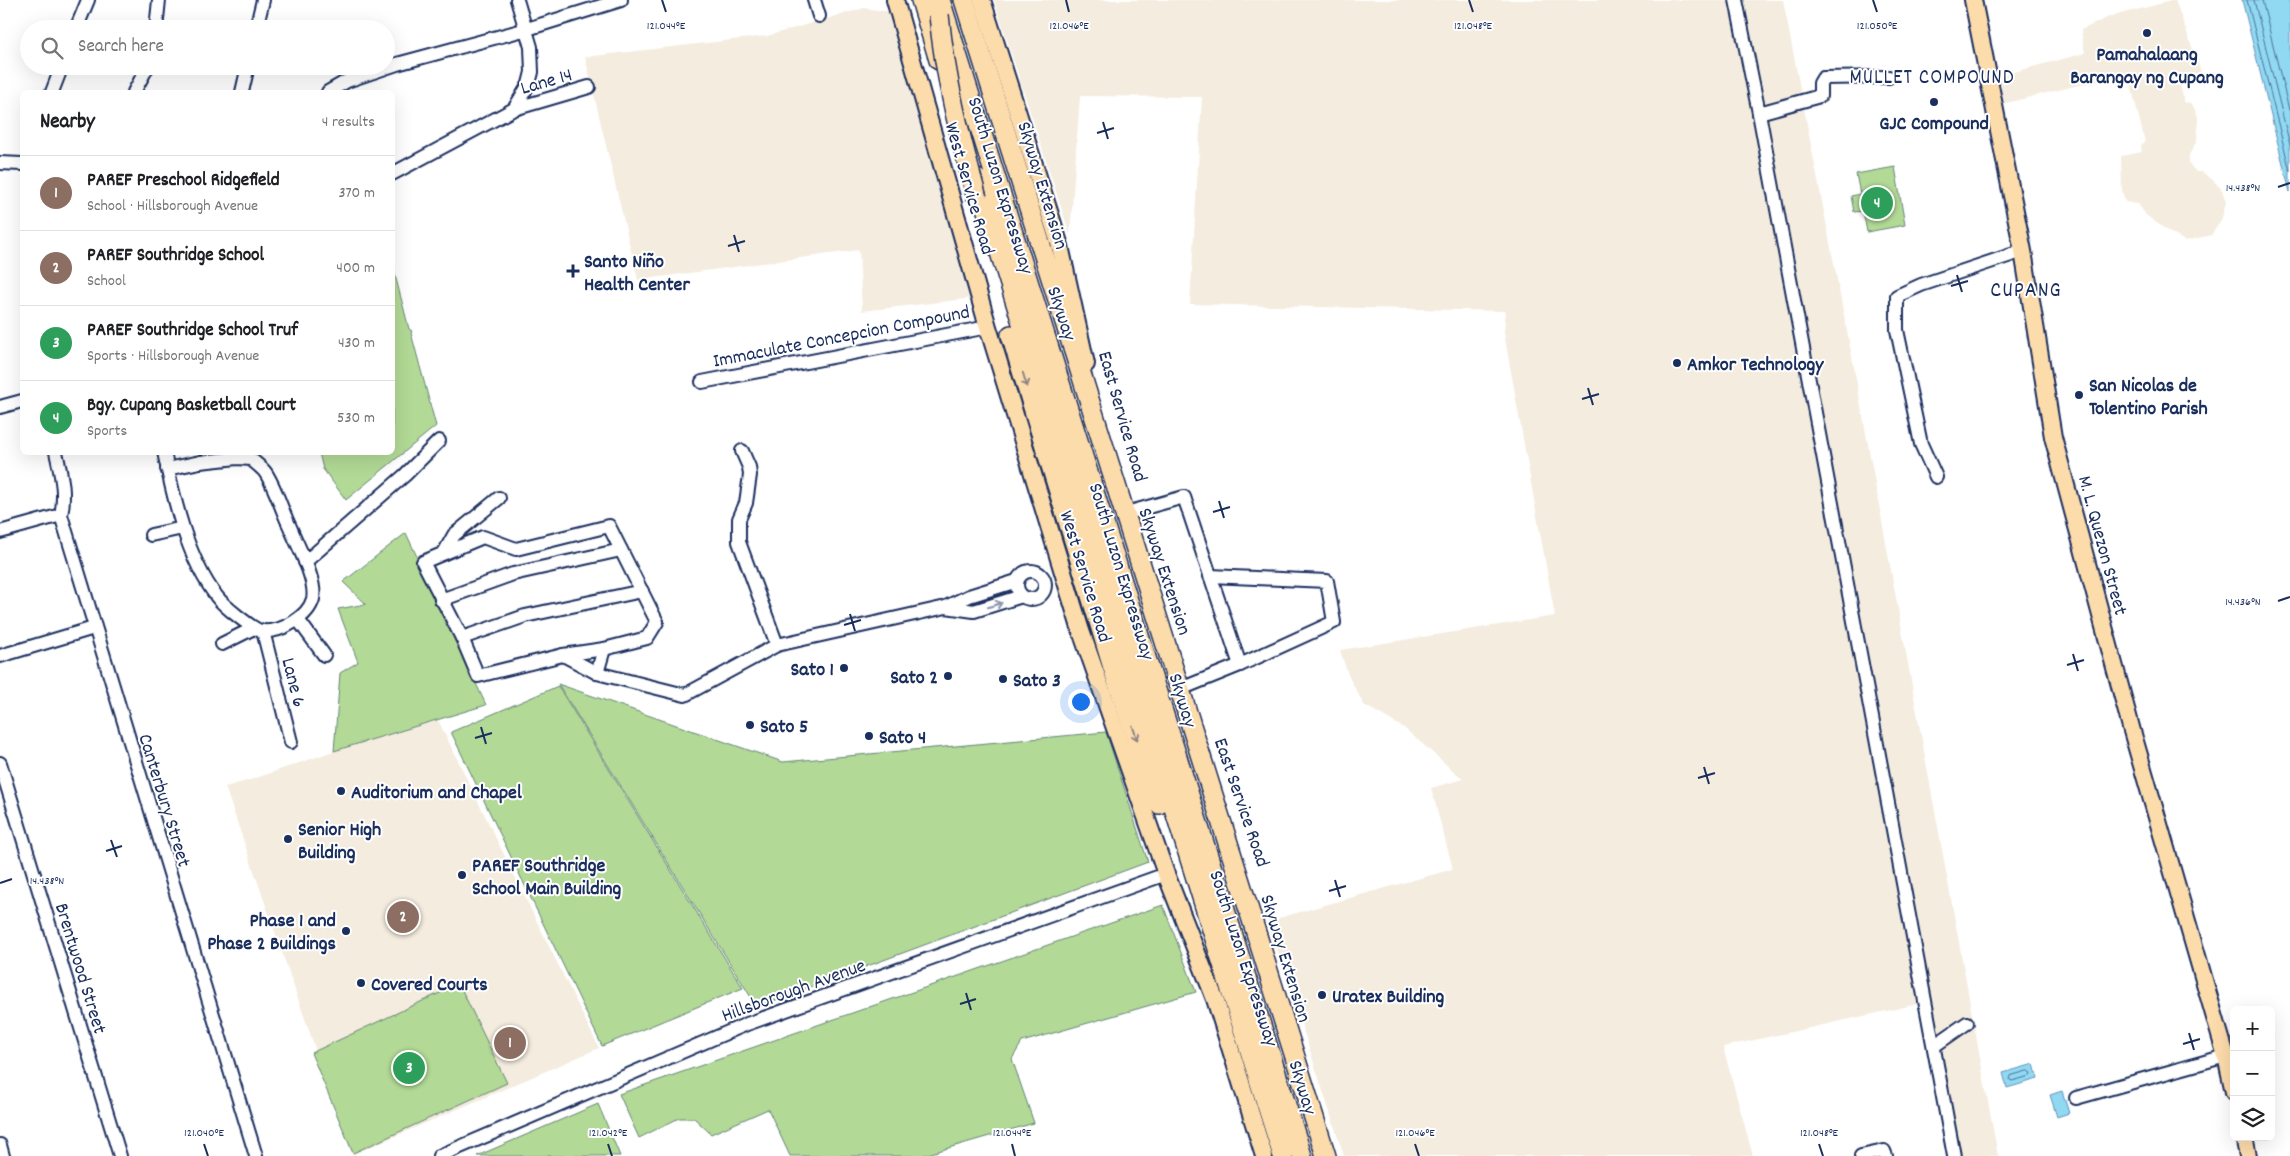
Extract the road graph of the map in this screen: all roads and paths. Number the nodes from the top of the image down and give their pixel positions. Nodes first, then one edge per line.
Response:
1 (88, 0) edge
2 (159, 0) edge
3 (263, 0) edge
4 (518, 0) edge
5 (621, 0) edge
6 (814, 0) edge
7 (895, 0) edge
8 (921, 0) edge
9 (953, 0) edge
10 (964, 0) edge
11 (982, 0) edge
12 (1736, 0) edge
13 (1973, 0) edge
14 (937, 5) edge
15 (819, 16) dead end
16 (80, 20) edge
17 (157, 20) edge
18 (258, 20) edge
19 (527, 29) junction
20 (395, 65) edge
21 (59, 75) edge
22 (143, 75) edge
23 (246, 75) edge
24 (365, 75) edge
25 (1889, 77) dead end
26 (589, 87) dead end
27 (53, 90) edge
28 (135, 90) edge
29 (242, 90) edge
30 (331, 90) edge
31 (514, 109) junction
32 (1759, 113) junction
33 (0, 163) edge
34 (20, 164) edge
35 (395, 172) edge
36 (2024, 250) junction
37 (988, 326) junction
38 (702, 382) dead end
39 (20, 402) edge
40 (0, 407) edge
41 (436, 445) dead end
42 (742, 451) dead end
43 (57, 455) edge
44 (165, 455) edge
45 (252, 456) edge
46 (167, 469) junction
47 (1936, 477) dead end
48 (500, 498) dead end
49 (1130, 512) junction
50 (61, 515) junction
51 (474, 519) junction
52 (183, 528) junction
53 (0, 532) edge
54 (151, 535) dead end
55 (483, 537) junction
56 (621, 550) junction
57 (444, 553) junction
58 (305, 562) junction
59 (1064, 574) junction
60 (1210, 576) junction
61 (1045, 580) junction
62 (1018, 581) junction
63 (642, 591) junction
64 (1019, 597) junction
65 (441, 600) junction
66 (946, 607) junction
67 (299, 621) junction
68 (94, 628) junction
69 (259, 630) junction
70 (462, 638) junction
71 (222, 644) dead end
72 (777, 645) junction
73 (604, 649) junction
74 (324, 655) dead end
75 (563, 655) junction
76 (0, 656) edge
77 (1240, 665) junction
78 (597, 673) junction
79 (1183, 688) junction
80 (290, 742) dead end
81 (0, 763) edge
82 (1166, 874) junction
83 (1967, 1023) dead end
84 (1934, 1046) junction
85 (2226, 1056) junction
86 (2230, 1074) edge
87 (2076, 1098) dead end
88 (2245, 1141) edge
89 (0, 1145) edge
90 (4, 1156) edge
91 (120, 1156) edge
92 (256, 1156) edge
93 (439, 1156) edge
94 (1264, 1156) edge
95 (1270, 1156) edge
96 (1283, 1156) edge
97 (1292, 1156) edge
98 (1302, 1156) edge
99 (1313, 1156) edge
100 (1326, 1156) edge
101 (1334, 1156) edge
102 (1860, 1156) edge
103 (1886, 1156) edge
104 (1954, 1156) edge
105 (2248, 1156) edge

1 - 16 street
2 - 17 street
3 - 18 street
4 - 19 street
5 - 19 street
6 - 15 street
7 - 37 main road, West Service Road
8 - 96 highway, South Luzon Expressway
9 - 99 highway, South Luzon Expressway
10 - 100 highway, Skyway Extension
11 - 49 main road, East Service Road
12 - 32 street
13 - 36 main road, M. L. Quezon Street
14 -> 95 highway, bridge
14 - 97 highway, Skyway, bridge
14 - 98 highway, Skyway
19 - 20 street
19 - 31 street
21 - 27 street
22 - 28 street
23 - 29 street
24 - 30 street
25 - 32 street
26 - 31 street, Lane 14
31 - 35 street, Lane 14
32 - 84 street
33 - 34 street
36 - 47 street
36 - 85 main road, M. L. Quezon Street
37 - 38 street, Immaculate Concepcion Compound
37 - 59 main road, West Service Road
39 - 40 street
41 - 58 street
42 - 72 street
43 - 50 street, Canterbury Street
44 - 46 street
45 - 46 street
45 - 58 street
46 - 52 street
48 - 51 street
49 - 60 street
49 - 79 main road, East Service Road
50 - 53 street
50 - 68 street, Canterbury Street
51 - 55 street
51 - 57 street
52 - 54 street
52 - 69 street
55 - 56 street
55 - 57 street
56 - 63 street
56 - 65 street
57 - 65 street
58 - 67 street
59 - 61 street
59 - 82 main road, West Service Road
60 - 77 street
60 - 77 street
61 - 62 street
61 - 64 street
62 - 64 street
62 - 66 street
63 - 70 street
63 - 73 street
66 -> 64 street
65 - 70 street
66 - 72 street
67 - 69 street
67 - 74 street
68 - 76 street
68 - 92 street, Canterbury Street
69 - 71 street
69 - 80 street, Lane 6
70 - 75 street
72 - 78 street
73 - 75 street
73 - 78 street
75 - 78 street
77 - 79 street
79 - 101 main road, East Service Road
81 - 91 street, Brentwood Street
82 - 93 street, Hillsborough Avenue
82 - 94 main road, West Service Road
83 - 84 street
84 - 104 street
85 - 86 main road, M. L. Quezon Street
85 - 87 street
88 - 105 main road
89 - 90 street
102 - 103 street

